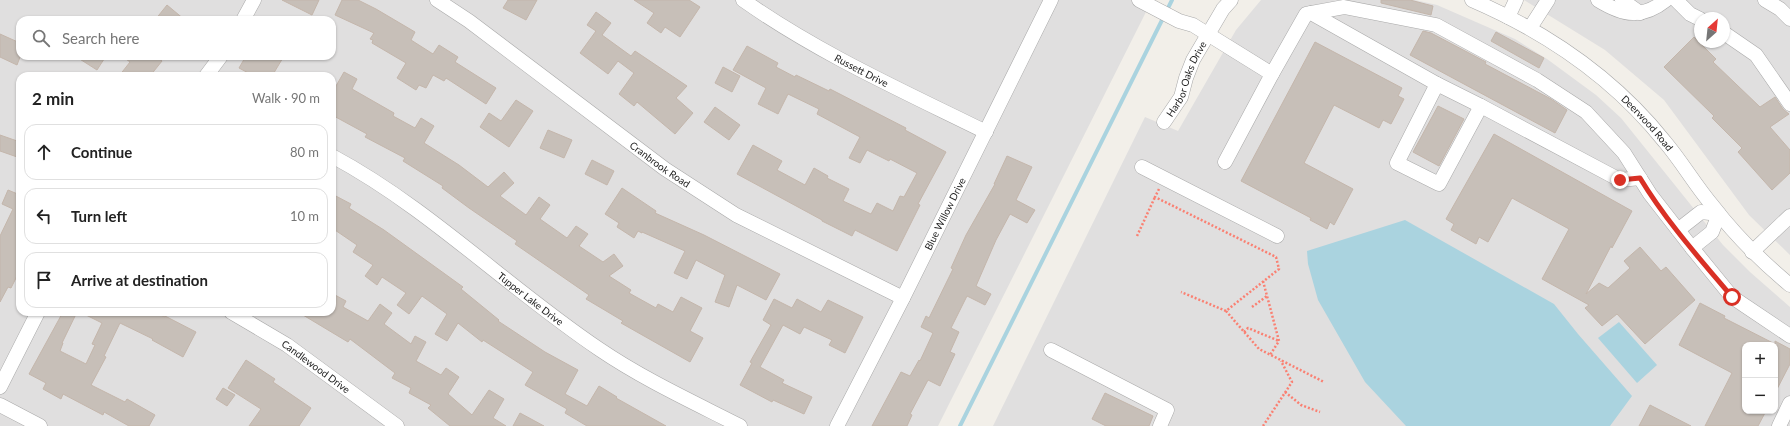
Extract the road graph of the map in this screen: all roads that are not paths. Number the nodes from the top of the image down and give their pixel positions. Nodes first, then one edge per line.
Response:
1 (254, 0) edge
2 (437, 0) edge
3 (743, 0) edge
4 (1051, 0) edge
5 (1231, 0) edge
6 (1472, 0) edge
7 (1516, 0) edge
8 (1548, 0) edge
9 (1598, 0) edge
10 (1622, 0) edge
11 (1666, 0) edge
12 (1676, 0) edge
13 (1765, 0) edge
14 (1142, 2) edge
15 (1311, 13) junction
16 (1640, 13) junction
17 (245, 16) edge
18 (1694, 16) edge
19 (1508, 17) junction
20 (1790, 19) edge
21 (1530, 28) junction
22 (1208, 35) junction
23 (1730, 37) edge
24 (218, 60) edge
25 (209, 72) edge
26 (1272, 74) junction
27 (1437, 84) junction
28 (1790, 104) edge
29 (1481, 106) junction
30 (1164, 122) dead end
31 (986, 132) junction
32 (336, 158) edge
33 (1225, 162) dead end
34 (1142, 167) dead end
35 (1640, 178) junction
36 (1718, 214) junction
37 (1790, 216) edge
38 (1678, 230) junction
39 (1277, 236) dead end
40 (1692, 248) junction
41 (1752, 252) junction
42 (1790, 285) edge
43 (903, 298) junction
44 (36, 316) edge
45 (238, 316) edge
46 (1790, 336) edge
47 (1051, 350) dead end
48 (0, 387) edge
49 (1790, 403) edge
50 (0, 406) edge
51 (40, 426) edge
52 (397, 426) edge
53 (740, 426) edge
54 (837, 426) edge
55 (1160, 426) edge
56 (1779, 426) edge

1 - 17 street
2 - 43 street, Cranbrook Road
3 - 31 street, Russett Drive
4 - 31 street, Blue Willow Drive
5 - 22 street
6 - 19 street, Deerwood Road
7 - 19 street
8 - 21 street
9 - 16 street
10 - 16 street
11 - 16 street
12 - 18 street
13 - 20 street
14 - 22 street
15 - 26 street
15 - 27 street
15 - 35 street
19 - 21 street, Deerwood Road
21 - 36 street, Deerwood Road
22 - 26 street
22 - 30 street, Harbor Oaks Drive
23 - 28 street
24 - 25 street
26 - 33 street
27 - 29 street
27 - 29 street
29 - 35 street
31 - 43 street, Blue Willow Drive
32 - 53 street, Tupper Lake Drive
34 - 39 street
35 - 38 street
36 - 38 street
36 - 40 street
36 - 41 street, Deerwood Road
37 - 41 street
38 - 40 street
40 - 46 street
41 - 42 street, Deerwood Road
43 - 54 street, Blue Willow Drive
44 - 48 street
45 - 52 street, Candlewood Drive
47 - 55 street
49 - 56 street
50 - 51 street

